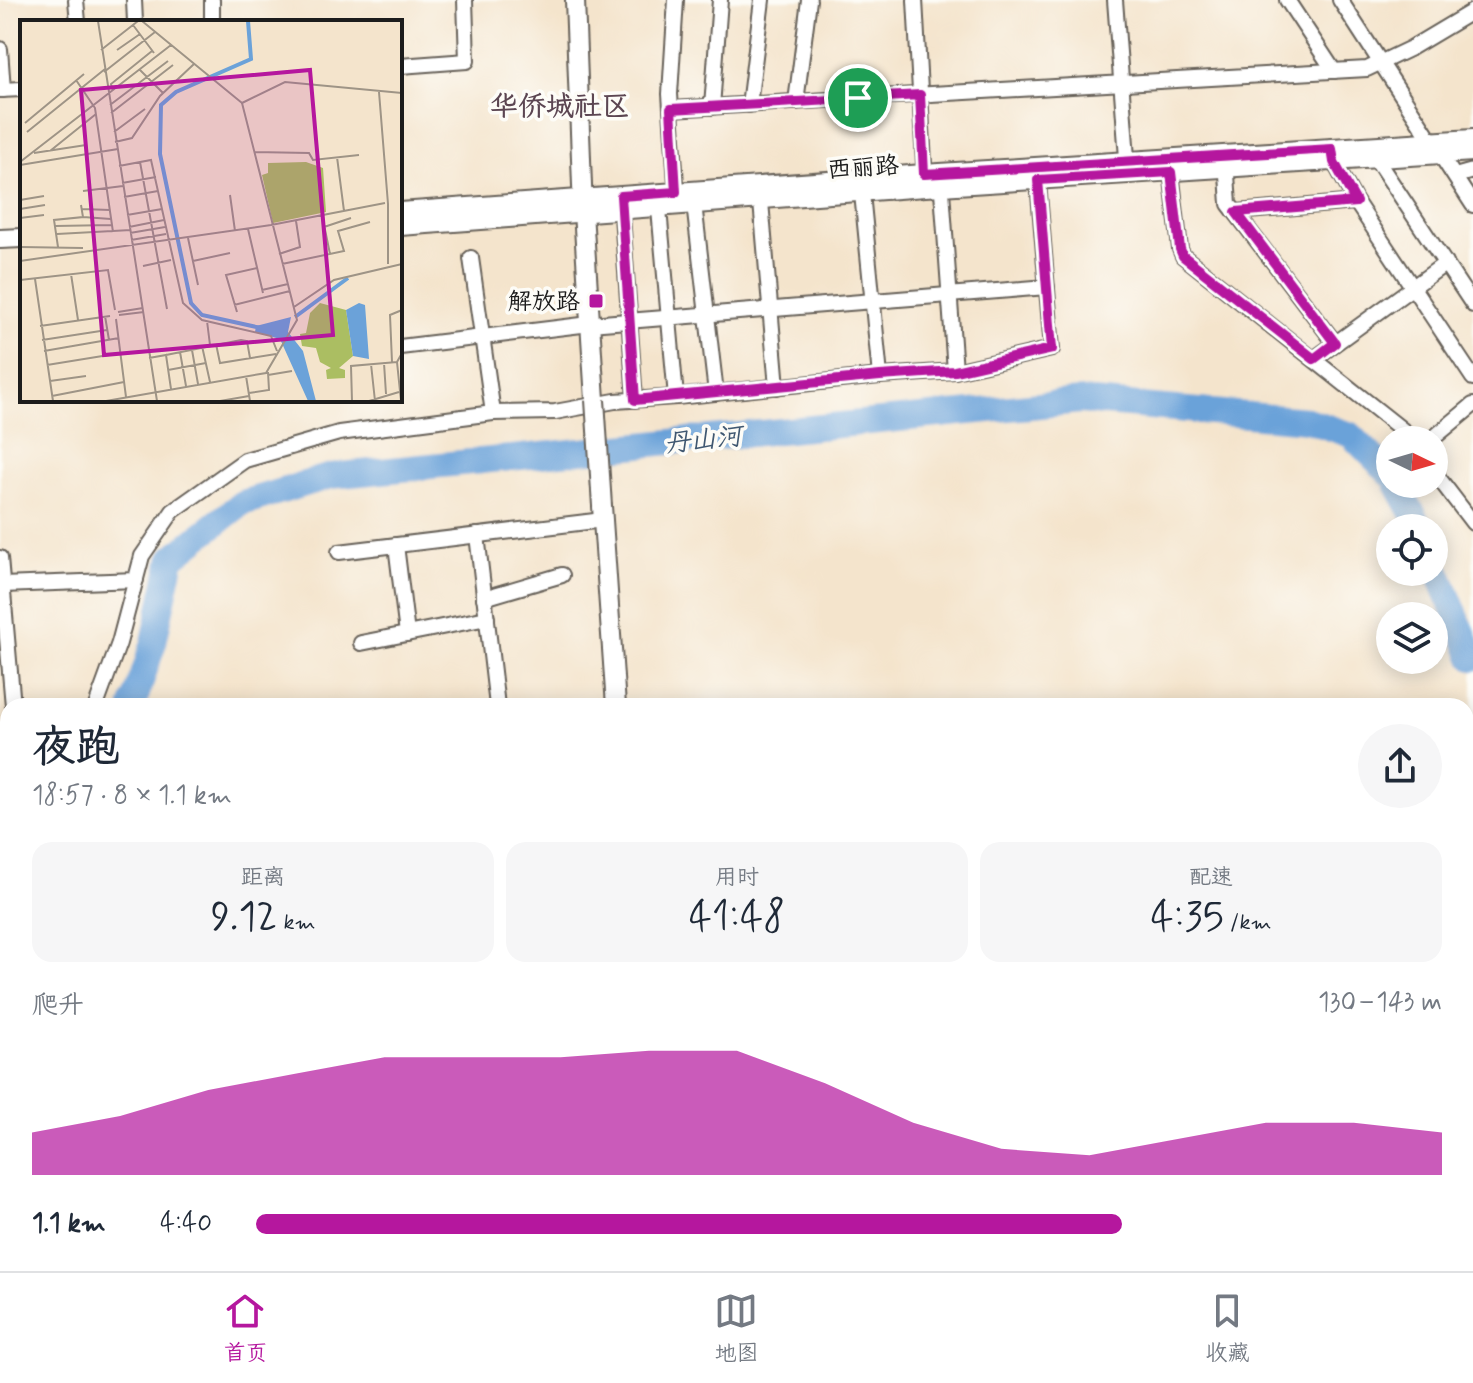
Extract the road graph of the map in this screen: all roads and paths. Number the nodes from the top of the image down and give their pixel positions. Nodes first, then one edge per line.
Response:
1 (76, 0) edge
2 (134, 0) edge
3 (465, 0) edge
4 (575, 0) edge
5 (676, 0) edge
6 (720, 0) edge
7 (762, 0) edge
8 (809, 0) edge
9 (915, 0) edge
10 (1115, 0) edge
11 (1287, 0) edge
12 (1340, 0) edge
13 (1473, 11) edge
14 (78, 20) edge
15 (135, 20) edge
16 (0, 49) edge
17 (1381, 62) junction
18 (402, 66) edge
19 (1334, 71) junction
20 (1121, 84) junction
21 (2, 90) edge
22 (920, 95) junction
23 (796, 102) junction
24 (749, 105) junction
25 (712, 107) junction
26 (671, 109) junction
27 (1473, 139) edge
28 (1437, 148) junction
29 (1473, 152) edge
30 (1374, 153) junction
31 (1333, 156) junction
32 (1226, 162) junction
33 (1170, 165) junction
34 (1128, 168) junction
35 (1473, 171) edge
36 (1038, 173) junction
37 (1455, 176) junction
38 (933, 180) junction
39 (862, 185) junction
40 (760, 192) junction
41 (676, 199) junction
42 (1356, 202) junction
43 (621, 203) junction
44 (1473, 205) edge
45 (583, 206) junction
46 (402, 212) edge
47 (1236, 212) junction
48 (402, 226) edge
49 (20, 238) edge
50 (0, 239) edge
51 (20, 249) edge
52 (0, 250) edge
53 (471, 258) dead end
54 (1446, 263) junction
55 (1047, 287) junction
56 (1413, 287) junction
57 (950, 295) junction
58 (872, 301) junction
59 (1473, 305) edge
60 (770, 309) junction
61 (707, 314) junction
62 (669, 317) junction
63 (630, 321) junction
64 (590, 324) junction
65 (482, 337) junction
66 (1335, 343) junction
67 (402, 347) edge
68 (1314, 359) junction
69 (955, 371) junction
70 (880, 376) junction
71 (1473, 378) edge
72 (777, 387) junction
73 (716, 393) junction
74 (676, 397) junction
75 (635, 400) junction
76 (1473, 405) edge
77 (493, 413) junction
78 (1398, 426) edge
79 (1448, 426) edge
80 (1448, 490) edge
81 (603, 513) junction
82 (1473, 523) edge
83 (477, 535) junction
84 (396, 545) junction
85 (339, 552) dead end
86 (0, 558) edge
87 (562, 575) dead end
88 (136, 580) junction
89 (2, 585) junction
90 (484, 598) junction
91 (487, 618) junction
92 (3, 622) edge
93 (407, 634) junction
94 (361, 643) dead end
95 (12, 698) edge
96 (99, 698) edge
97 (496, 698) edge
98 (615, 698) edge

1 - 14 street
2 - 15 street
3 - 18 street
4 - 45 main road
5 - 26 street
6 - 25 street
7 - 24 street
8 - 23 street
9 - 22 street
10 - 20 street
11 - 19 street
12 - 17 street
13 - 17 street
16 - 21 street
17 - 19 street
17 - 28 street
19 - 20 street
20 - 22 street
20 - 34 street
22 - 23 street
22 - 38 street
23 - 24 street
24 - 25 street
25 - 26 street
26 - 41 street
27 - 28 main road, 西丽路
28 - 29 main road, 西丽路
28 - 30 main road, 西丽路
28 - 37 street
30 - 31 main road, 西丽路
30 - 54 street
31 - 32 main road, 西丽路
31 - 42 street
32 - 33 main road, 西丽路
32 - 47 street
33 - 34 main road, 西丽路
33 - 68 street
34 - 36 main road, 西丽路
35 - 37 street
36 - 38 main road, 西丽路
36 - 55 street
37 - 44 street
38 - 39 main road, 西丽路
38 - 57 street
39 - 40 main road, 西丽路
39 - 58 street
40 - 41 main road, 西丽路
40 - 60 street
41 - 43 main road, 西丽路
41 - 61 street
41 - 62 street
42 - 47 street
42 - 56 street
43 - 45 main road, 西丽路
43 - 63 street
45 - 46 main road, 西丽路
45 - 48 main road, 西丽路
45 - 64 main road
47 - 66 street
49 - 50 main road
51 - 52 main road
53 - 65 street
54 - 56 street
54 - 59 street
55 - 57 street
55 - 69 street
56 - 66 street
56 - 71 street
57 - 58 street
57 - 69 street
58 - 60 street
58 - 70 street
60 - 61 street
60 - 72 street
61 - 62 street
61 - 73 street
62 - 63 street
62 - 74 street
63 - 64 street
63 - 75 street
64 - 65 street
64 - 81 main road, bridge
65 - 67 street
65 - 77 street
66 - 68 street
68 - 78 street
69 - 70 street
70 - 72 street
72 - 73 street
73 - 74 street
74 - 75 street
75 - 77 street
76 - 79 street
77 - 88 street
80 - 82 street
81 - 83 street
81 - 98 main road
83 - 84 street
83 - 90 street
84 - 85 street
84 - 93 street
86 - 89 street
87 - 90 street
88 - 89 street
88 - 96 street
89 - 92 street
90 - 91 street
91 - 93 street
91 - 97 street
92 - 95 street
93 - 94 street

